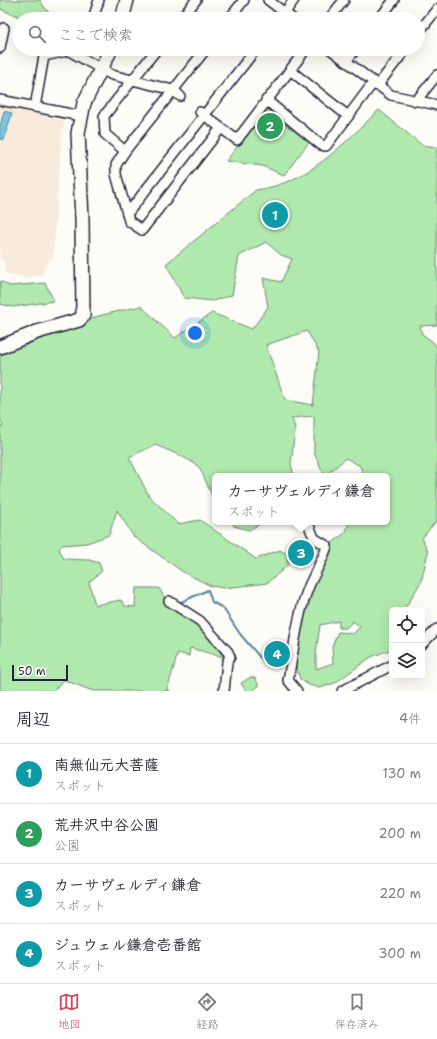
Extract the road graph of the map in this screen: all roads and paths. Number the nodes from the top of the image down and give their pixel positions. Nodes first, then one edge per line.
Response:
1 (99, 0) edge
2 (127, 0) edge
3 (196, 0) edge
4 (244, 0) edge
5 (268, 0) edge
6 (294, 0) edge
7 (344, 0) edge
8 (394, 0) edge
9 (437, 9) edge
10 (95, 12) edge
11 (124, 12) edge
12 (187, 12) edge
13 (235, 12) edge
14 (278, 12) edge
15 (285, 12) edge
16 (335, 12) edge
17 (385, 12) edge
18 (425, 24) edge
19 (4, 28) dead end
20 (0, 48) edge
21 (44, 56) edge
22 (78, 56) edge
23 (108, 56) edge
24 (151, 56) edge
25 (201, 56) edge
26 (250, 56) edge
27 (301, 56) edge
28 (339, 56) edge
29 (350, 56) edge
30 (400, 56) edge
31 (346, 61) junction
32 (102, 69) junction
33 (290, 70) junction
34 (437, 75) edge
35 (132, 80) junction
36 (375, 84) junction
37 (177, 93) junction
38 (0, 100) edge
39 (266, 100) junction
40 (416, 101) junction
41 (437, 105) edge
42 (35, 107) junction
43 (202, 113) junction
44 (80, 116) junction
45 (348, 116) junction
46 (221, 128) junction
47 (125, 151) junction
48 (127, 214) junction
49 (0, 348) edge
50 (309, 525) edge
51 (169, 601) dead end
52 (437, 629) edge
53 (423, 643) edge
54 (389, 667) edge
55 (224, 691) edge
56 (297, 691) edge
57 (342, 691) edge

1 - 10 street
2 - 11 street
3 - 12 street
4 - 13 street
5 - 14 street
6 - 15 street
7 - 16 street
8 - 17 street
9 - 18 street
19 - 20 street
21 - 42 street
22 - 32 street
23 - 32 street
24 - 35 street
25 - 37 street
26 - 43 street
27 - 33 street
28 - 31 street
29 - 31 street
30 - 36 street
31 - 36 street
32 - 35 street
32 - 44 street
33 - 39 street
33 - 45 street
34 - 40 street
35 - 37 street
35 - 47 street
36 - 40 street
36 - 45 street
37 - 47 street
38 - 42 street
39 - 45 street
39 - 46 street
40 - 41 street
42 - 44 street
43 - 46 street
43 - 48 street
44 - 49 street
46 - 48 street
47 - 48 street
50 - 56 street
51 - 55 street
52 - 53 street
54 - 57 street

